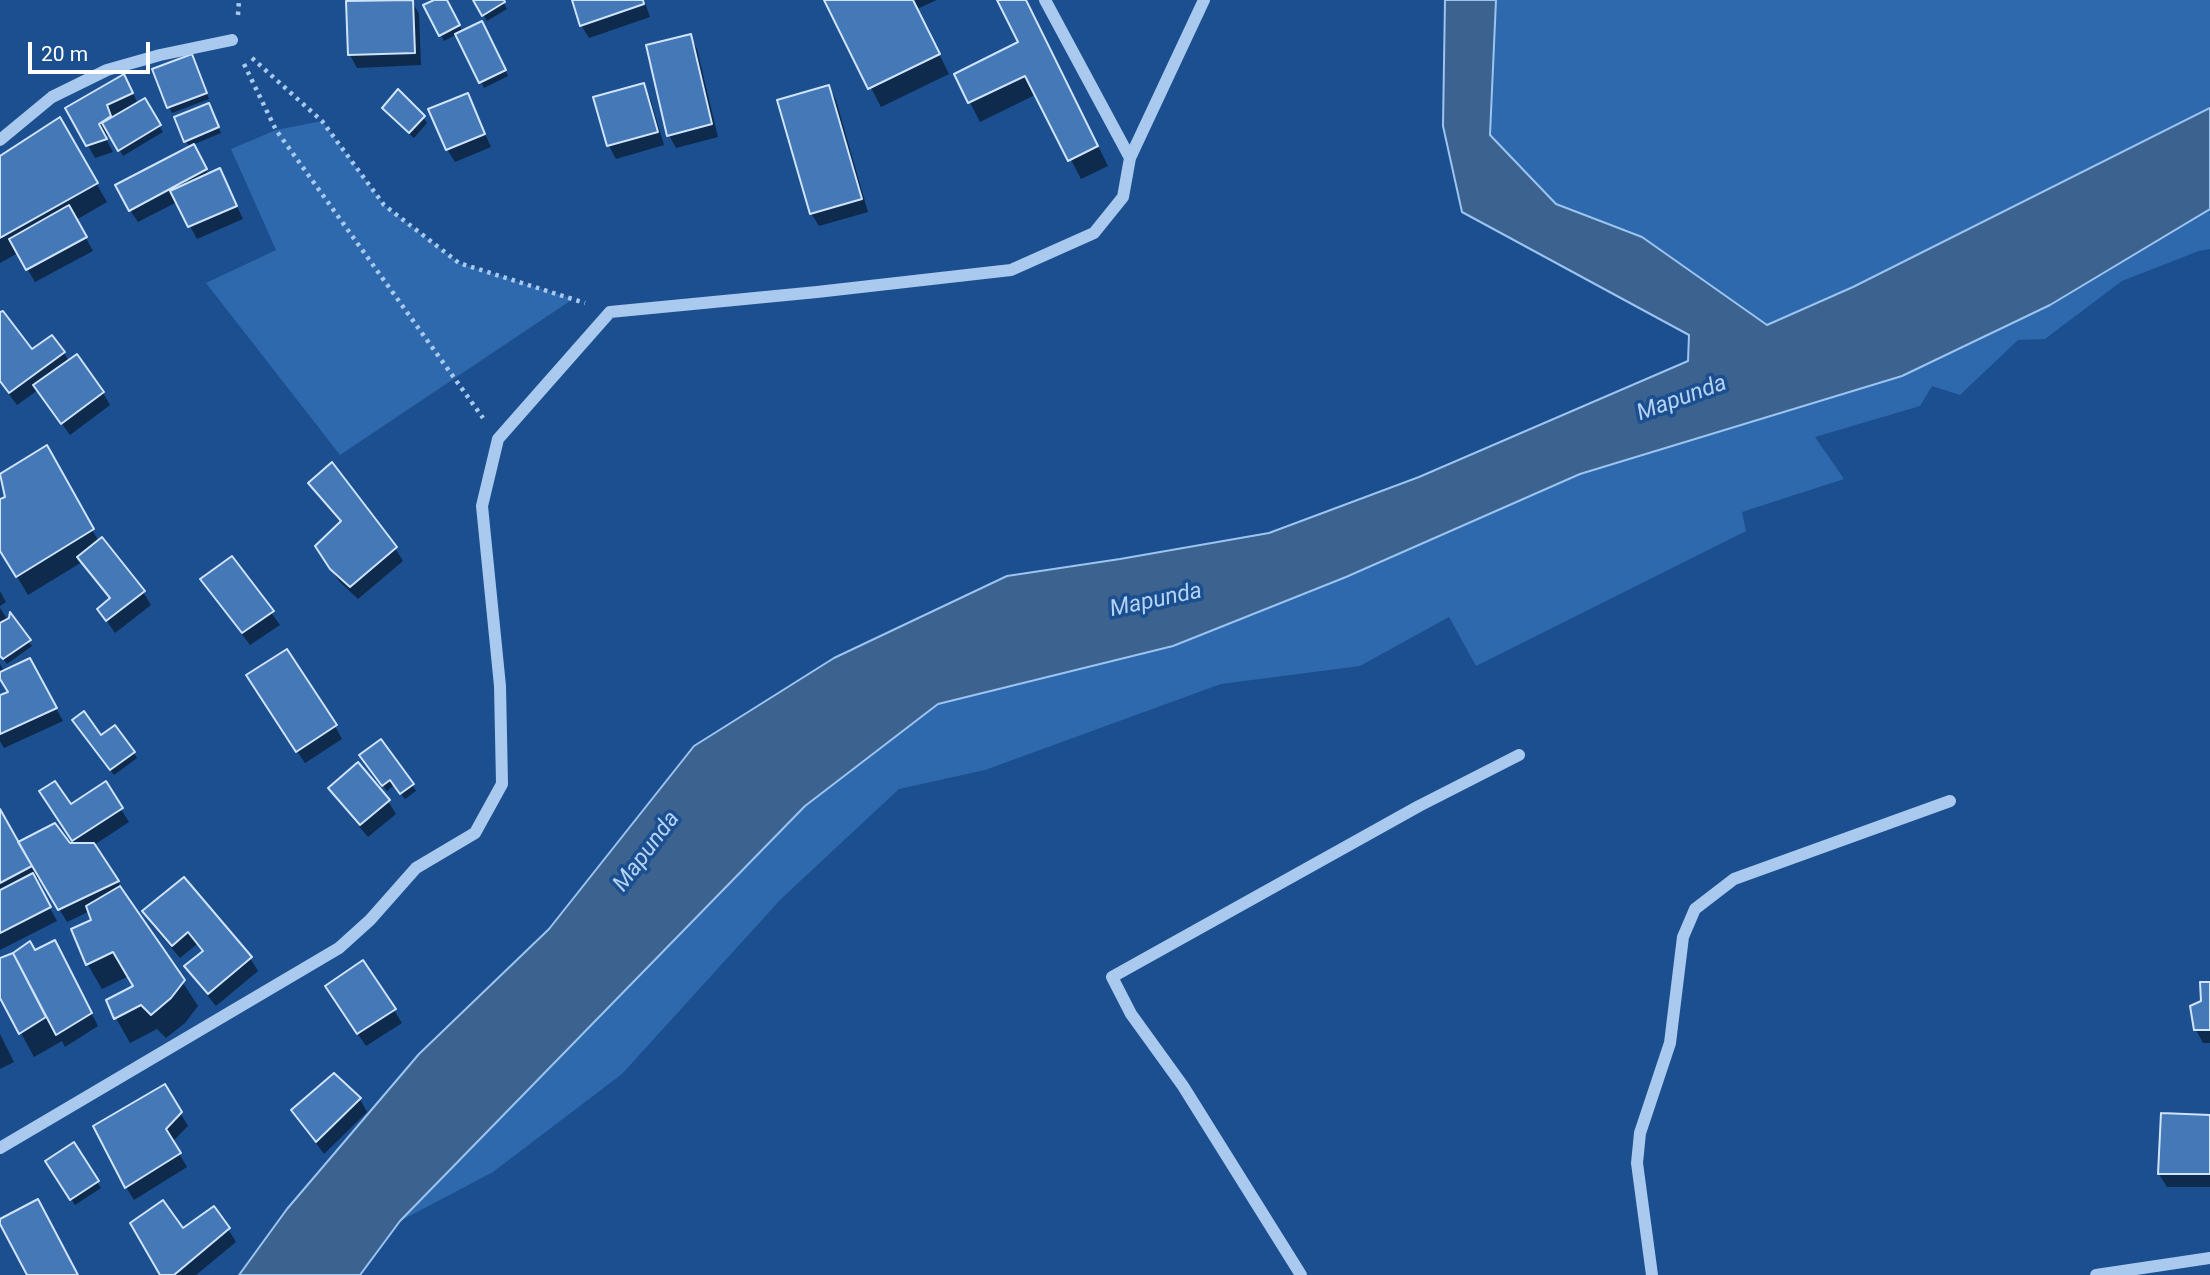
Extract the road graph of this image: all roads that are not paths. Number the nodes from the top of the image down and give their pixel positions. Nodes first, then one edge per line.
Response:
1 (1045, 0) edge
2 (1204, 0) edge
3 (232, 40) road end
4 (0, 140) edge
5 (1130, 158) junction
6 (1519, 755) dead end
7 (1950, 802) dead end
8 (0, 1148) edge
9 (2210, 1258) edge
10 (1301, 1275) edge
11 (1652, 1275) edge
12 (2096, 1275) edge

1 - 5 street
2 - 5 street
3 - 4 street
5 - 8 street
6 - 10 street
7 - 11 street
9 - 12 street

